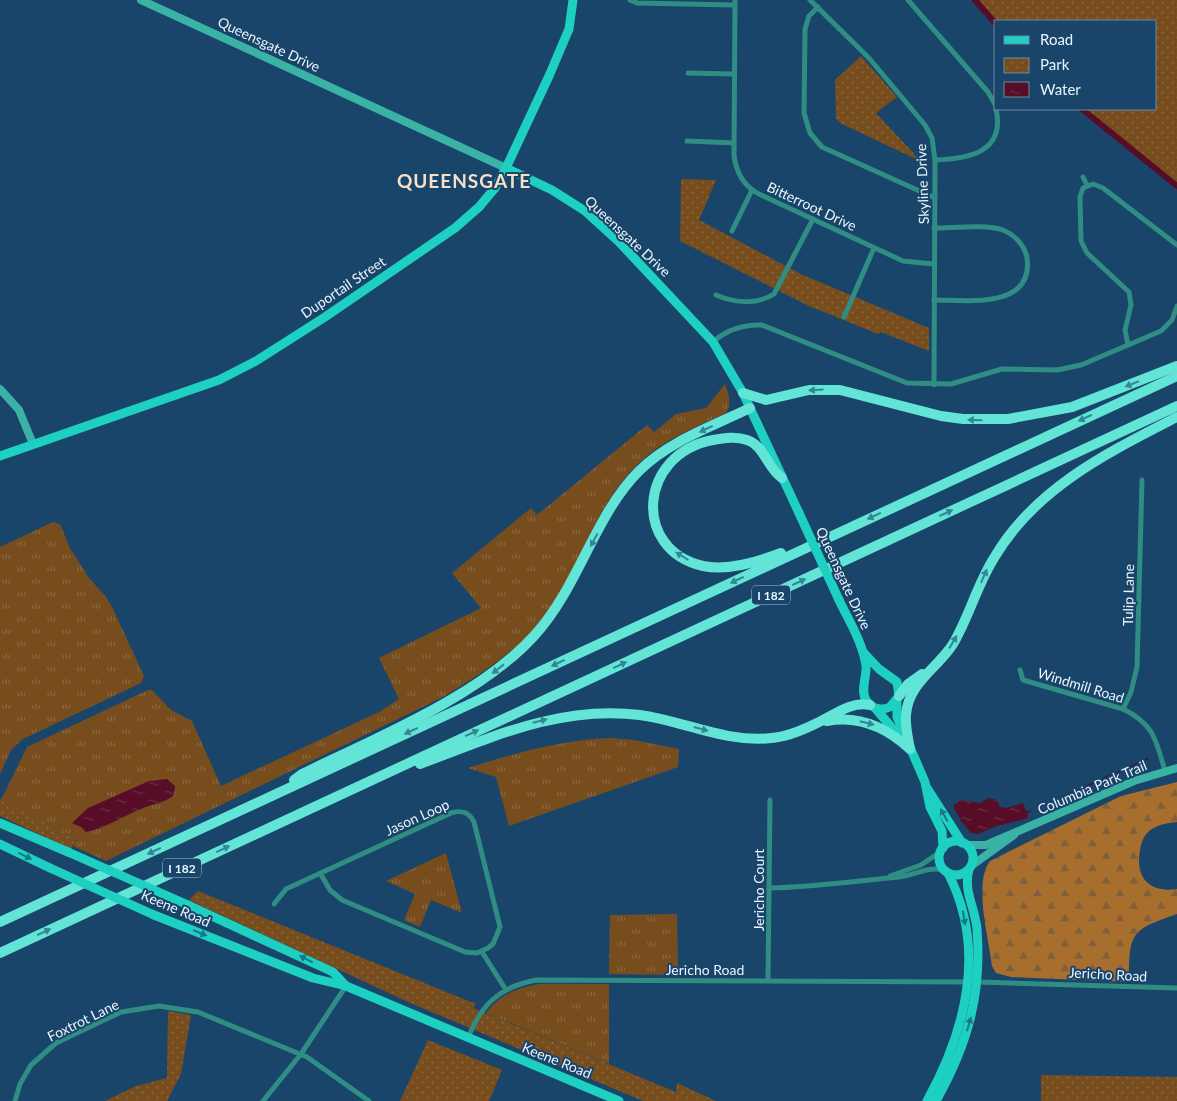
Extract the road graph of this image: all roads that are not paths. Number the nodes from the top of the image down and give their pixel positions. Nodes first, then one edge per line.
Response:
1 (141, 0) edge
2 (573, 0) edge
3 (630, 0) edge
4 (810, 0) edge
5 (908, 0) edge
6 (735, 2) edge
7 (818, 7) junction
8 (688, 73) dead end
9 (734, 74) junction
10 (994, 103) edge
11 (996, 110) edge
12 (687, 141) dead end
13 (734, 143) junction
14 (935, 160) junction
15 (506, 168) junction
16 (1084, 177) dead end
17 (1087, 185) junction
18 (752, 190) junction
19 (934, 198) junction
20 (813, 219) junction
21 (934, 228) junction
22 (732, 231) dead end
23 (1177, 245) edge
24 (874, 248) junction
25 (934, 264) junction
26 (716, 296) dead end
27 (934, 300) junction
28 (1177, 306) edge
29 (844, 317) dead end
30 (713, 342) junction
31 (1128, 345) junction
32 (1177, 366) edge
33 (1177, 376) edge
34 (934, 385) junction
35 (0, 389) edge
36 (743, 393) junction
37 (1177, 406) edge
38 (750, 408) junction
39 (1177, 417) edge
40 (33, 444) junction
41 (0, 456) edge
42 (782, 478) junction
43 (1142, 480) dead end
44 (845, 530) junction
45 (863, 652) junction
46 (940, 662) junction
47 (1020, 670) dead end
48 (898, 698) junction
49 (873, 707) junction
50 (1123, 709) junction
51 (819, 723) junction
52 (910, 749) junction
53 (1177, 768) edge
54 (1165, 771) junction
55 (365, 783) junction
56 (927, 787) junction
57 (277, 793) junction
58 (770, 800) dead end
59 (2, 825) edge
60 (1018, 832) junction
61 (0, 844) edge
62 (964, 844) junction
63 (942, 850) junction
64 (970, 867) junction
65 (946, 871) junction
66 (320, 873) junction
67 (885, 878) junction
68 (769, 888) junction
69 (274, 904) dead end
70 (0, 922) edge
71 (482, 952) junction
72 (0, 953) edge
73 (768, 980) junction
74 (973, 982) junction
75 (346, 986) junction
76 (1177, 988) edge
77 (506, 990) junction
78 (468, 1039) junction
79 (301, 1054) junction
80 (15, 1101) edge
81 (263, 1101) edge
82 (369, 1101) edge
83 (619, 1101) edge
84 (927, 1101) edge
85 (936, 1101) edge

1 - 15 street, Queensgate Drive
2 - 15 main road, Duportail Street
3 - 6 street
4 - 7 street, Skyline Drive
5 - 10 street
6 - 9 street, Bitterroot Drive
7 - 14 street, Skyline Drive
7 - 19 street
8 - 9 street
9 - 13 street, Bitterroot Drive
11 - 14 street
12 - 13 street
13 - 18 street, Bitterroot Drive
14 - 19 street, Skyline Drive
15 - 30 main road, Queensgate Drive
15 - 40 main road, Duportail Street
16 - 17 street
17 - 23 street
17 - 31 street
18 - 20 street, Bitterroot Drive
18 - 22 street
19 - 21 street, Skyline Drive
20 - 24 street, Bitterroot Drive
20 - 26 street
21 - 25 street, Skyline Drive
21 - 27 street
24 - 25 street, Bitterroot Drive
24 - 29 street
25 - 27 street, Skyline Drive
27 - 34 street, Skyline Drive
28 - 31 street
30 - 34 street
30 - 36 main road, Queensgate Drive
31 - 34 street
32 -> 36 highway
33 -> 44 highway, I 182
35 - 40 street
36 - 38 main road, Queensgate Drive
55 -> 37 highway, I 182
38 - 42 main road, Queensgate Drive
38 -> 57 highway
46 -> 39 highway
40 - 41 main road, Duportail Street
44 -> 42 highway
42 - 45 main road, Queensgate Drive, bridge
43 - 50 street, Tulip Lane
44 -> 57 highway, I 182
45 - 48 main road
45 - 49 main road
46 - 48 highway
46 - 52 highway
47 - 50 street, Windmill Road
48 - 49 main road
48 - 52 main road
49 - 51 highway
49 - 52 main road
50 - 54 street, Windmill Road
51 -> 52 highway
55 -> 51 highway
52 - 56 main road
53 - 54 street, Columbia Park Trail
54 - 60 street, Columbia Park Trail
72 -> 55 highway, I 182
62 -> 56 main road
56 - 63 main road
57 -> 70 highway, I 182
58 - 68 street, Jericho Court
75 -> 59 main road, Keene Road, bridge
60 - 62 street, Columbia Park Trail
60 - 64 street, Columbia Park Trail
61 -> 75 main road, Keene Road, bridge
62 - 63 main road
62 - 64 main road
63 - 65 main road
63 - 67 street
64 - 65 main road
64 - 74 main road
65 - 67 street
65 -> 74 main road
66 - 69 street, Jason Loop
66 - 71 street
66 - 71 street, Jason Loop
67 - 68 street
68 - 73 street, Jericho Court
71 - 77 street
73 - 74 street, Jericho Road
73 - 77 street, Jericho Road
74 - 76 street, Jericho Road
74 - 84 main road
85 -> 74 main road
75 - 78 main road, Keene Road
75 - 79 street
77 - 78 street, Jericho Road
78 - 83 main road, Keene Road
79 - 80 street, Foxtrot Lane
79 - 81 street
79 - 82 street, Foxtrot Lane

